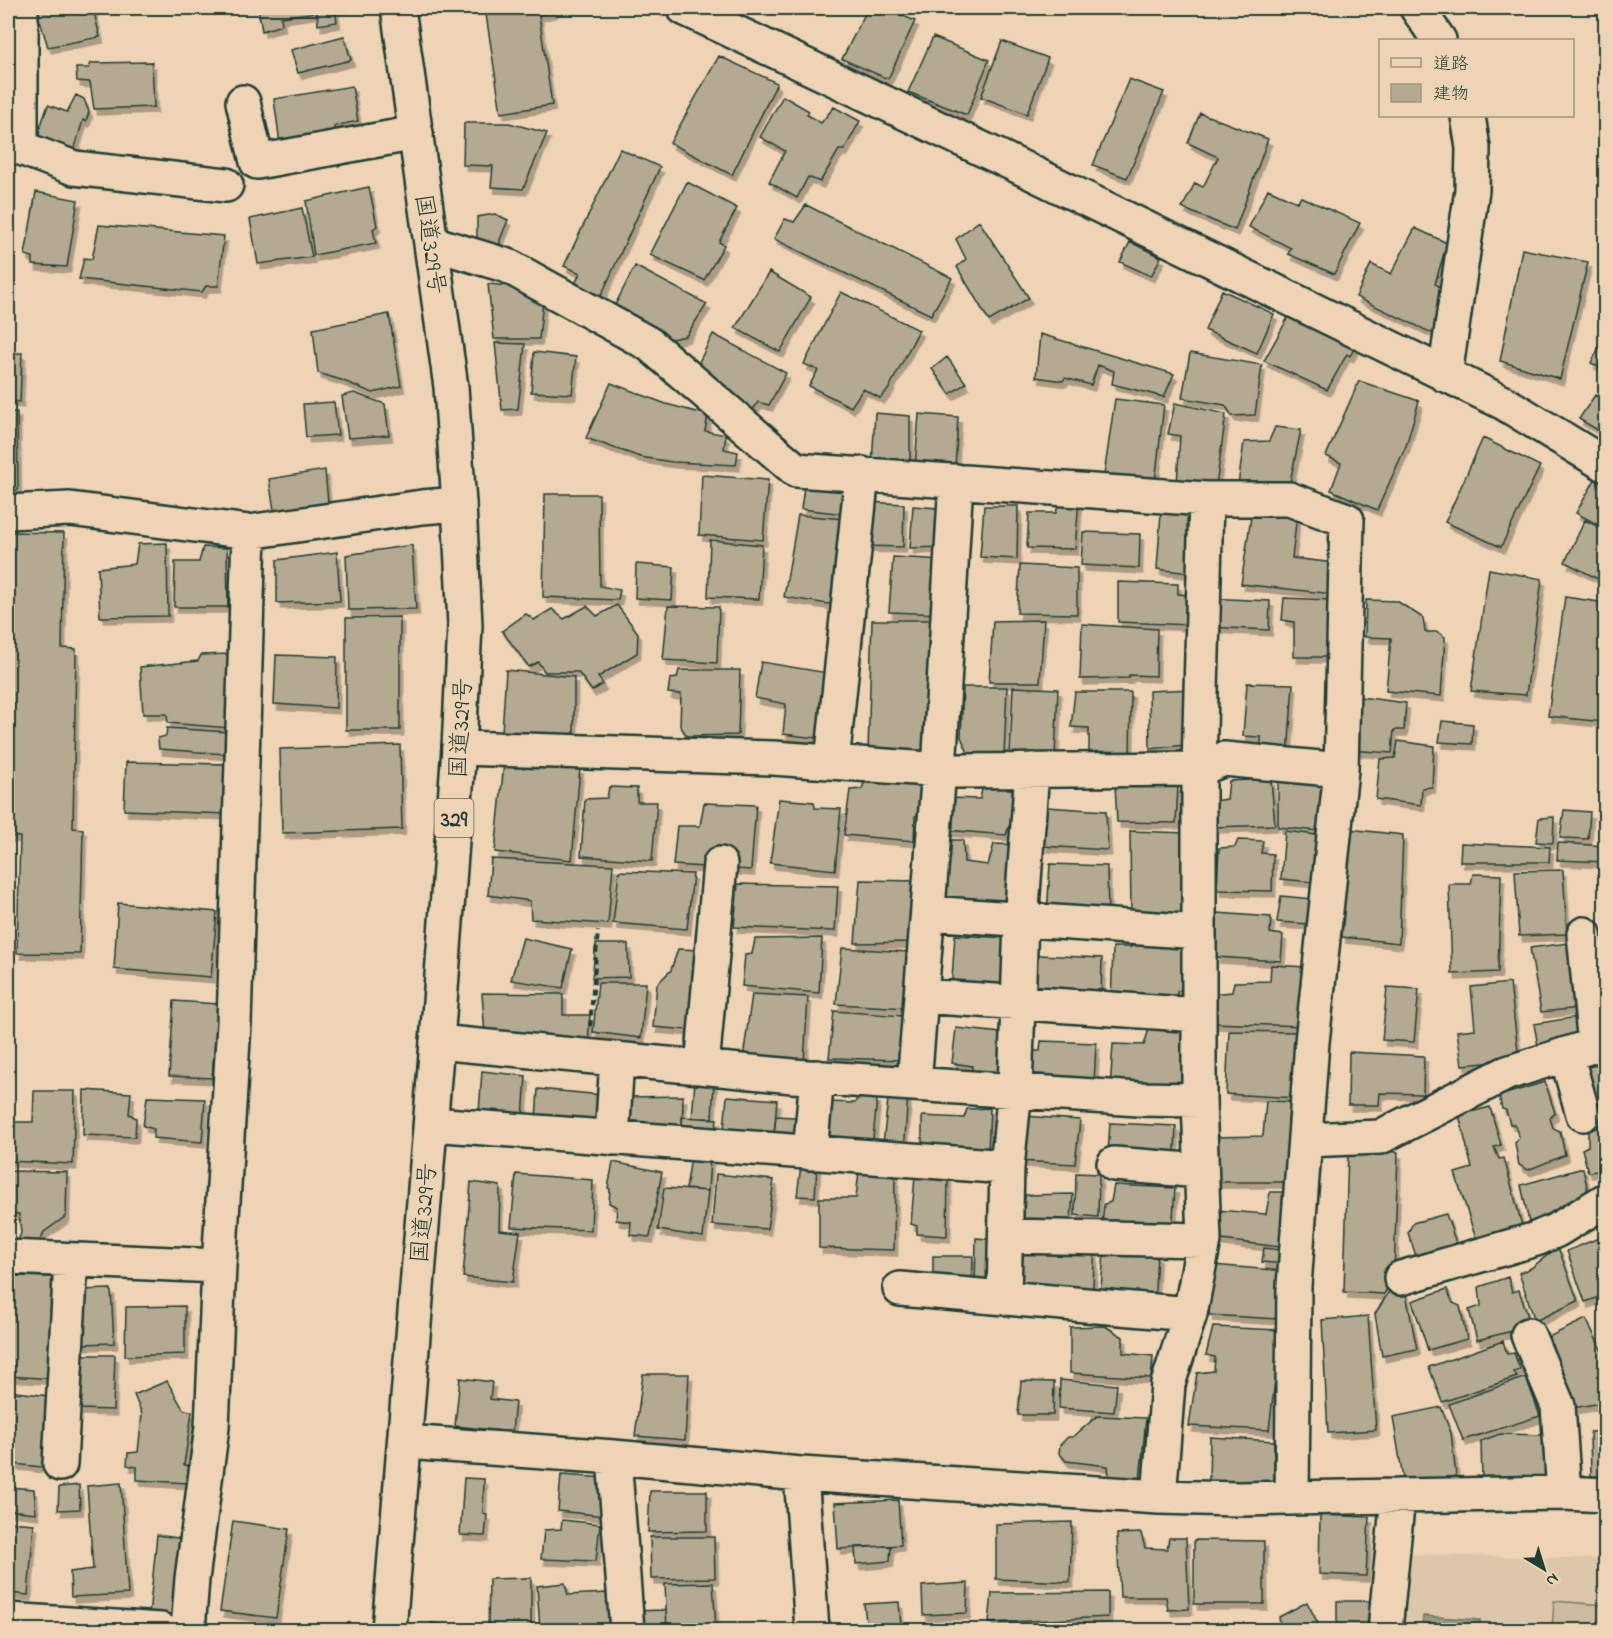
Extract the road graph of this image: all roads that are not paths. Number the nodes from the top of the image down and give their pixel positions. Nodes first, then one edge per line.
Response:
1 (21, 8) edge
2 (398, 8) edge
3 (684, 8) edge
4 (1417, 8) edge
5 (1438, 39) edge
6 (243, 102) dead end
7 (1468, 117) edge
8 (416, 133) junction
9 (14, 147) edge
10 (226, 185) dead end
11 (432, 243) junction
12 (1445, 375) junction
13 (1605, 465) edge
14 (862, 474) junction
15 (956, 481) junction
16 (1206, 499) junction
17 (459, 504) junction
18 (8, 512) edge
19 (249, 532) junction
20 (459, 748) junction
21 (832, 762) junction
22 (1199, 769) junction
23 (939, 770) junction
24 (1032, 770) junction
25 (1341, 770) junction
26 (720, 864) dead end
27 (928, 913) junction
28 (1021, 921) junction
29 (1199, 932) junction
30 (1584, 934) dead end
31 (921, 996) junction
32 (1019, 1001) junction
33 (1199, 1015) junction
34 (437, 1042) junction
35 (1589, 1047) edge
36 (603, 1058) junction
37 (702, 1067) junction
38 (817, 1077) junction
39 (914, 1084) junction
40 (1015, 1090) junction
41 (1199, 1100) junction
42 (1583, 1114) dead end
43 (431, 1124) junction
44 (612, 1138) junction
45 (1305, 1140) junction
46 (810, 1153) junction
47 (1114, 1164) dead end
48 (1007, 1167) junction
49 (1201, 1171) junction
50 (1605, 1200) edge
51 (1006, 1236) junction
52 (1204, 1240) junction
53 (8, 1257) edge
54 (71, 1260) junction
55 (219, 1266) junction
56 (1401, 1278) dead end
57 (900, 1289) dead end
58 (1004, 1298) junction
59 (1190, 1314) junction
60 (1528, 1335) dead end
61 (405, 1442) junction
62 (614, 1457) junction
63 (60, 1464) dead end
64 (801, 1474) junction
65 (1564, 1493) junction
66 (1605, 1495) edge
67 (1398, 1496) junction
68 (1159, 1497) junction
69 (1292, 1498) junction
70 (8, 1620) edge
71 (161, 1630) edge
72 (188, 1630) edge
73 (389, 1630) edge
74 (627, 1630) edge
75 (812, 1630) edge
76 (1385, 1630) edge

1 - 9 main road
2 - 8 main road, 国道329号 / 329
3 - 12 main road
4 - 5 main road
6 - 8 main road
7 - 12 main road
8 - 11 main road, 国道329号 / 329
9 - 10 main road
11 - 14 main road
11 - 17 main road, 国道329号 / 329
12 - 13 main road
14 - 15 main road
14 - 21 main road
15 - 16 main road
15 - 23 main road
16 - 22 main road
16 - 25 main road
17 - 19 main road
17 - 20 main road, 国道329号 / 329
18 - 19 main road
19 - 55 main road
20 - 21 main road
20 - 34 main road, 国道329号 / 329
21 - 23 main road
22 - 24 main road
22 - 25 main road
22 - 29 main road
23 - 24 main road
23 - 27 main road
24 - 28 main road
25 - 45 main road
26 - 37 main road
27 - 28 main road
27 - 31 main road
28 - 29 main road
28 - 32 main road
29 - 33 main road
30 - 35 main road
31 - 32 main road
31 - 39 main road
32 - 33 main road
32 - 40 main road
33 - 41 main road
34 - 36 main road
34 - 43 main road, 国道329号 / 329
35 - 42 main road
35 - 45 main road
36 - 37 main road
36 - 44 main road
37 - 38 main road
38 - 39 main road
38 - 46 main road
39 - 40 main road
40 - 41 main road
40 - 48 main road
41 - 49 main road
43 - 44 main road
43 - 61 main road, 国道329号 / 329
44 - 46 main road
45 - 69 main road
46 - 48 main road
47 - 49 main road
48 - 51 main road
49 - 52 main road
50 - 56 main road
51 - 52 main road
51 - 58 main road
52 - 59 main road
53 - 54 main road
54 - 55 main road
54 - 63 main road
55 - 72 main road
57 - 58 main road
58 - 59 main road
59 - 68 main road
60 - 65 main road
61 - 62 main road
61 - 73 main road, 国道329号 / 329
62 - 64 main road
62 - 74 main road
64 - 68 main road
64 - 75 main road
65 - 66 main road
65 - 67 main road
67 - 69 main road
67 - 76 main road
68 - 69 main road
70 - 71 main road

